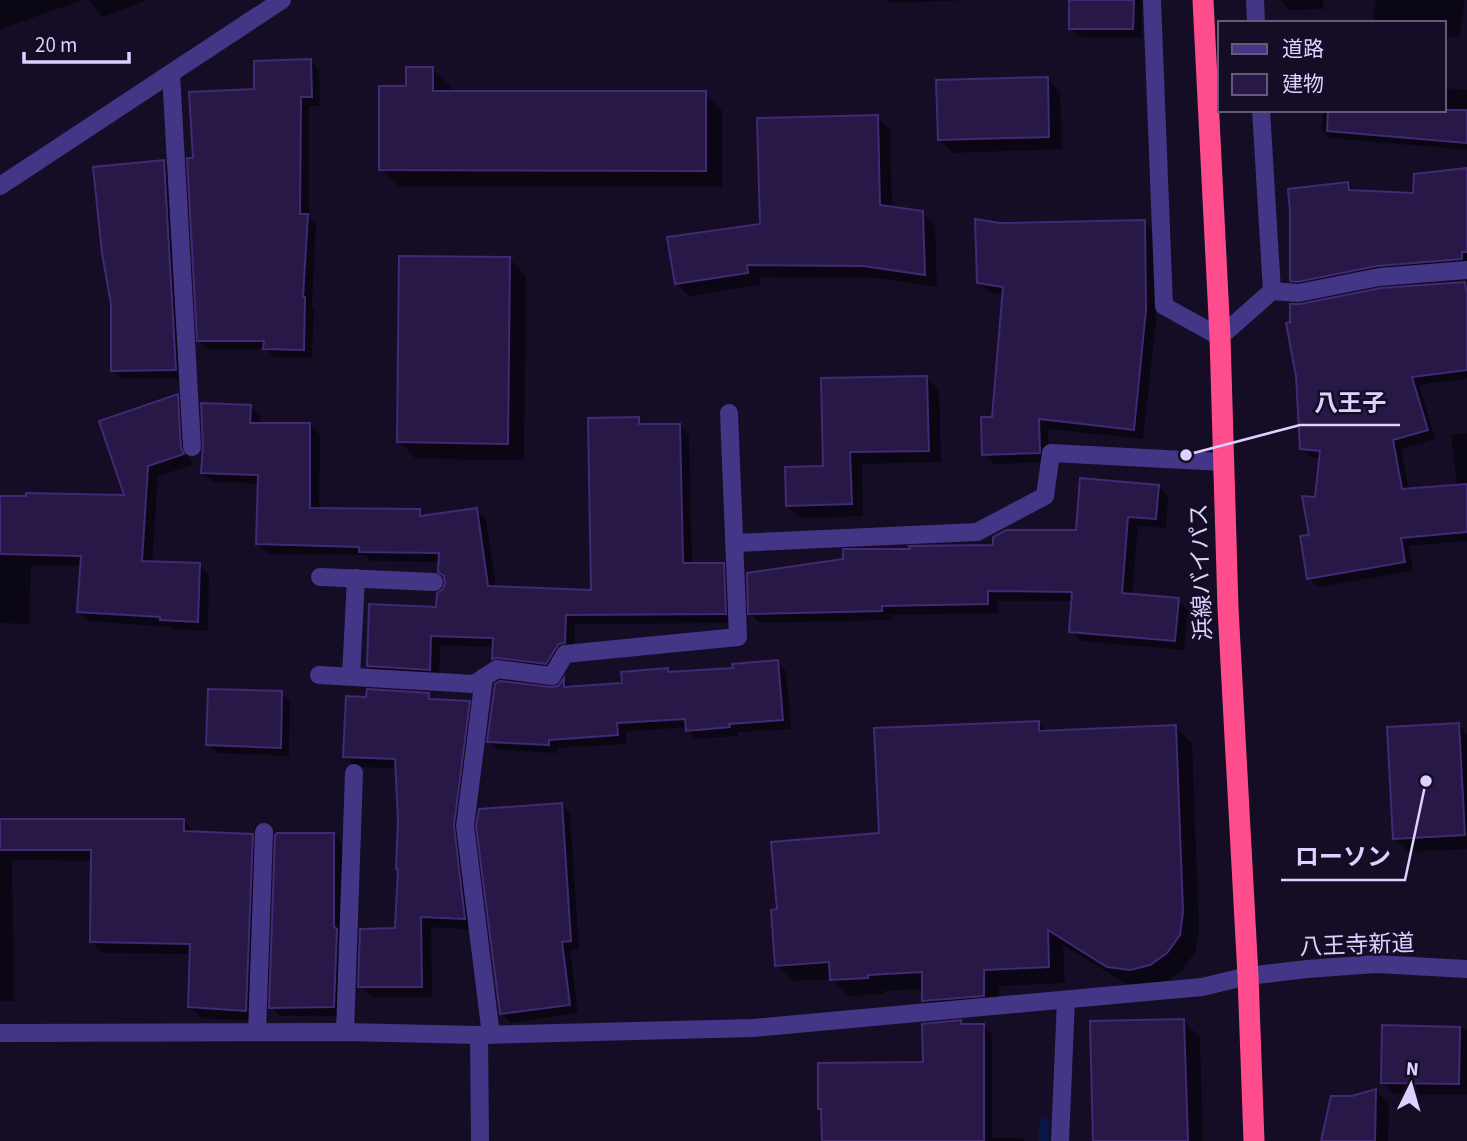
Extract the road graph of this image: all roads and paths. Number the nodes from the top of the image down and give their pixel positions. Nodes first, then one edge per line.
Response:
1 (282, 0) edge
2 (1152, 0) edge
3 (1203, 0) edge
4 (1255, 0) edge
5 (1256, 21) edge
6 (171, 74) junction
7 (1261, 112) edge
8 (0, 186) edge
9 (1467, 270) edge
10 (1272, 291) junction
11 (1220, 337) junction
12 (729, 413) dead end
13 (192, 447) dead end
14 (1223, 463) junction
15 (734, 543) junction
16 (320, 577) dead end
17 (356, 578) junction
18 (434, 582) dead end
19 (320, 675) dead end
20 (351, 676) junction
21 (484, 677) junction
22 (354, 773) dead end
23 (264, 832) dead end
24 (1467, 969) edge
25 (1248, 976) junction
26 (1066, 1000) junction
27 (257, 1032) junction
28 (345, 1032) junction
29 (0, 1033) edge
30 (485, 1035) junction
31 (480, 1141) edge
32 (1060, 1141) edge
33 (1254, 1141) edge

1 - 6 street
2 - 11 street
3 - 11 highway, 浜線バイパス
4 - 5 street
6 - 8 street
6 - 13 street
7 - 10 street
9 - 10 street
10 - 11 street
11 - 14 highway, 浜線バイパス
12 - 15 street
14 - 15 street
14 - 25 highway, 浜線バイパス
15 - 21 street
16 - 17 street
17 - 18 street
17 - 20 street
19 - 20 street
20 - 21 street
21 - 30 street
22 - 28 street
23 - 27 street
24 - 25 street, 八王寺新道
25 - 26 street, 八王寺新道
25 - 33 highway, 浜線バイパス
26 - 30 street, 八王寺新道
26 - 32 street
27 - 28 street, 八王寺新道
27 - 29 street, 八王寺新道
28 - 30 street, 八王寺新道
30 - 31 street

